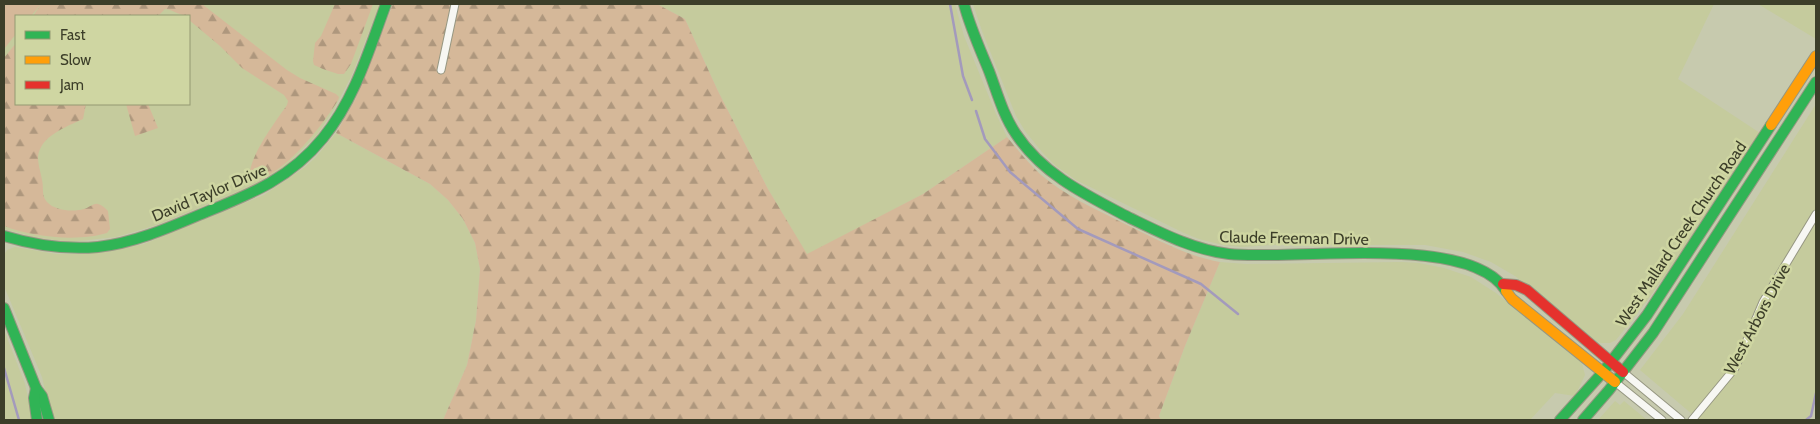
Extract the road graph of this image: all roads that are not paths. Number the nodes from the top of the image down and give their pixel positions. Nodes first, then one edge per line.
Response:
1 (386, 4) edge
2 (455, 4) edge
3 (964, 4) edge
4 (1816, 56) edge
5 (441, 70) dead end
6 (1816, 82) edge
7 (1816, 214) edge
8 (4, 236) edge
9 (1503, 284) junction
10 (4, 308) edge
11 (1612, 361) junction
12 (1603, 372) junction
13 (1623, 372) junction
14 (1615, 382) junction
15 (36, 388) junction
16 (37, 420) edge
17 (49, 420) edge
18 (1560, 420) edge
19 (1583, 420) edge
20 (1662, 420) edge
21 (1682, 420) edge
22 (1692, 420) edge

1 - 8 street, David Taylor Drive
2 - 5 street
3 - 9 street, Claude Freeman Drive
4 - 11 street, West Mallard Creek Church Road
6 - 13 street, West Mallard Creek Church Road
7 - 22 street, West Arbors Drive
9 - 11 street, Claude Freeman Drive
9 - 12 street, Claude Freeman Drive
10 - 15 street
11 - 12 street, West Mallard Creek Church Road
11 - 13 street, Claude Freeman Drive
12 - 14 street, Claude Freeman Drive
12 - 18 street, West Mallard Creek Church Road
13 - 14 street, West Mallard Creek Church Road
13 - 21 street, Claude Freeman Drive
14 - 19 street, West Mallard Creek Church Road
14 - 20 street, Claude Freeman Drive
15 - 16 street
15 - 17 street

